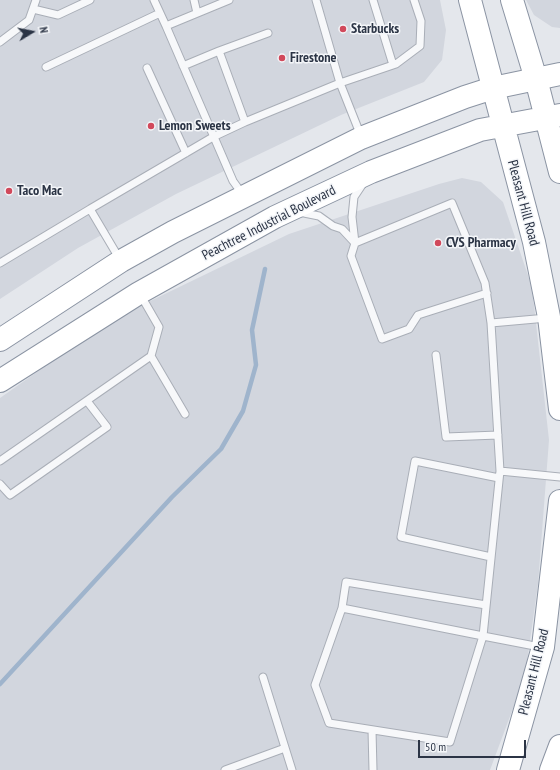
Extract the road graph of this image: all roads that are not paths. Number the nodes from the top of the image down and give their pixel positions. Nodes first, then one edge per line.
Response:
1 (36, 0) edge
2 (90, 0) edge
3 (154, 0) edge
4 (194, 0) edge
5 (229, 0) edge
6 (316, 0) edge
7 (373, 0) edge
8 (414, 0) edge
9 (470, 0) edge
10 (512, 0) edge
11 (33, 9) junction
12 (160, 13) junction
13 (197, 13) junction
14 (166, 26) junction
15 (268, 33) dead end
16 (0, 42) edge
17 (219, 51) junction
18 (393, 65) junction
19 (183, 66) junction
20 (46, 67) dead end
21 (147, 68) dead end
22 (560, 74) edge
23 (536, 79) junction
24 (340, 83) junction
25 (493, 88) junction
26 (553, 116) edge
27 (245, 122) junction
28 (503, 125) junction
29 (213, 137) junction
30 (361, 138) junction
31 (186, 153) junction
32 (371, 172) junction
33 (560, 172) edge
34 (244, 195) junction
35 (90, 209) junction
36 (289, 210) junction
37 (355, 243) junction
38 (121, 262) junction
39 (0, 263) edge
40 (139, 293) junction
41 (487, 293) junction
42 (549, 317) junction
43 (490, 323) junction
44 (0, 340) edge
45 (436, 355) dead end
46 (151, 356) junction
47 (0, 381) edge
48 (87, 401) junction
49 (560, 409) edge
50 (185, 414) dead end
51 (498, 435) junction
52 (0, 460) edge
53 (500, 474) junction
54 (560, 477) edge
55 (0, 484) edge
56 (560, 501) edge
57 (491, 557) junction
58 (486, 605) junction
59 (342, 608) junction
60 (483, 636) junction
61 (543, 647) junction
62 (264, 677) dead end
63 (372, 730) junction
64 (560, 746) edge
65 (285, 748) junction
66 (225, 770) edge
67 (292, 770) edge
68 (373, 770) edge
69 (508, 770) edge
70 (551, 770) edge

1 - 11 lane
2 - 11 lane
3 - 12 lane
4 - 13 lane
5 - 13 lane
6 - 24 lane
7 - 18 lane
8 - 18 lane
9 - 25 highway, Pleasant Hill Road
10 - 23 highway
11 - 16 lane
12 - 14 lane
12 - 20 lane
13 - 14 lane
14 - 19 lane
15 - 17 lane
17 - 19 lane
17 - 27 lane
18 - 24 lane
19 - 29 lane
21 - 31 lane
22 - 23 highway
23 - 25 highway
23 - 26 highway
24 - 27 lane
24 - 30 lane
25 - 28 highway, Pleasant Hill Road
25 - 30 highway
26 - 28 highway, Peachtree Industrial Boulevard
26 - 33 highway
27 - 29 lane
28 - 32 highway, Peachtree Industrial Boulevard
28 - 42 highway, Pleasant Hill Road
29 - 31 lane
29 - 34 lane
30 - 34 highway
31 - 35 lane
32 - 36 highway, Peachtree Industrial Boulevard
32 - 37 lane
34 - 38 highway
35 - 38 lane
35 - 39 lane
36 - 37 lane
36 - 40 highway, Peachtree Industrial Boulevard
37 - 41 lane
37 - 41 lane
38 - 44 highway
40 - 46 lane
40 - 47 highway, Peachtree Industrial Boulevard
41 - 43 lane
42 - 43 lane
42 - 49 highway, Pleasant Hill Road
43 - 51 lane
45 - 51 lane
46 - 48 lane
46 - 50 lane
48 - 52 lane
48 - 55 lane
51 - 53 lane
53 - 54 lane
53 - 57 lane
53 - 57 lane
56 - 61 highway, Pleasant Hill Road
57 - 58 lane
58 - 59 lane
58 - 60 lane
59 - 60 lane
59 - 63 lane
60 - 61 lane
60 - 63 lane
61 - 69 highway, Pleasant Hill Road
62 - 65 lane
63 - 68 lane
64 - 70 highway
65 - 66 lane
65 - 67 lane

